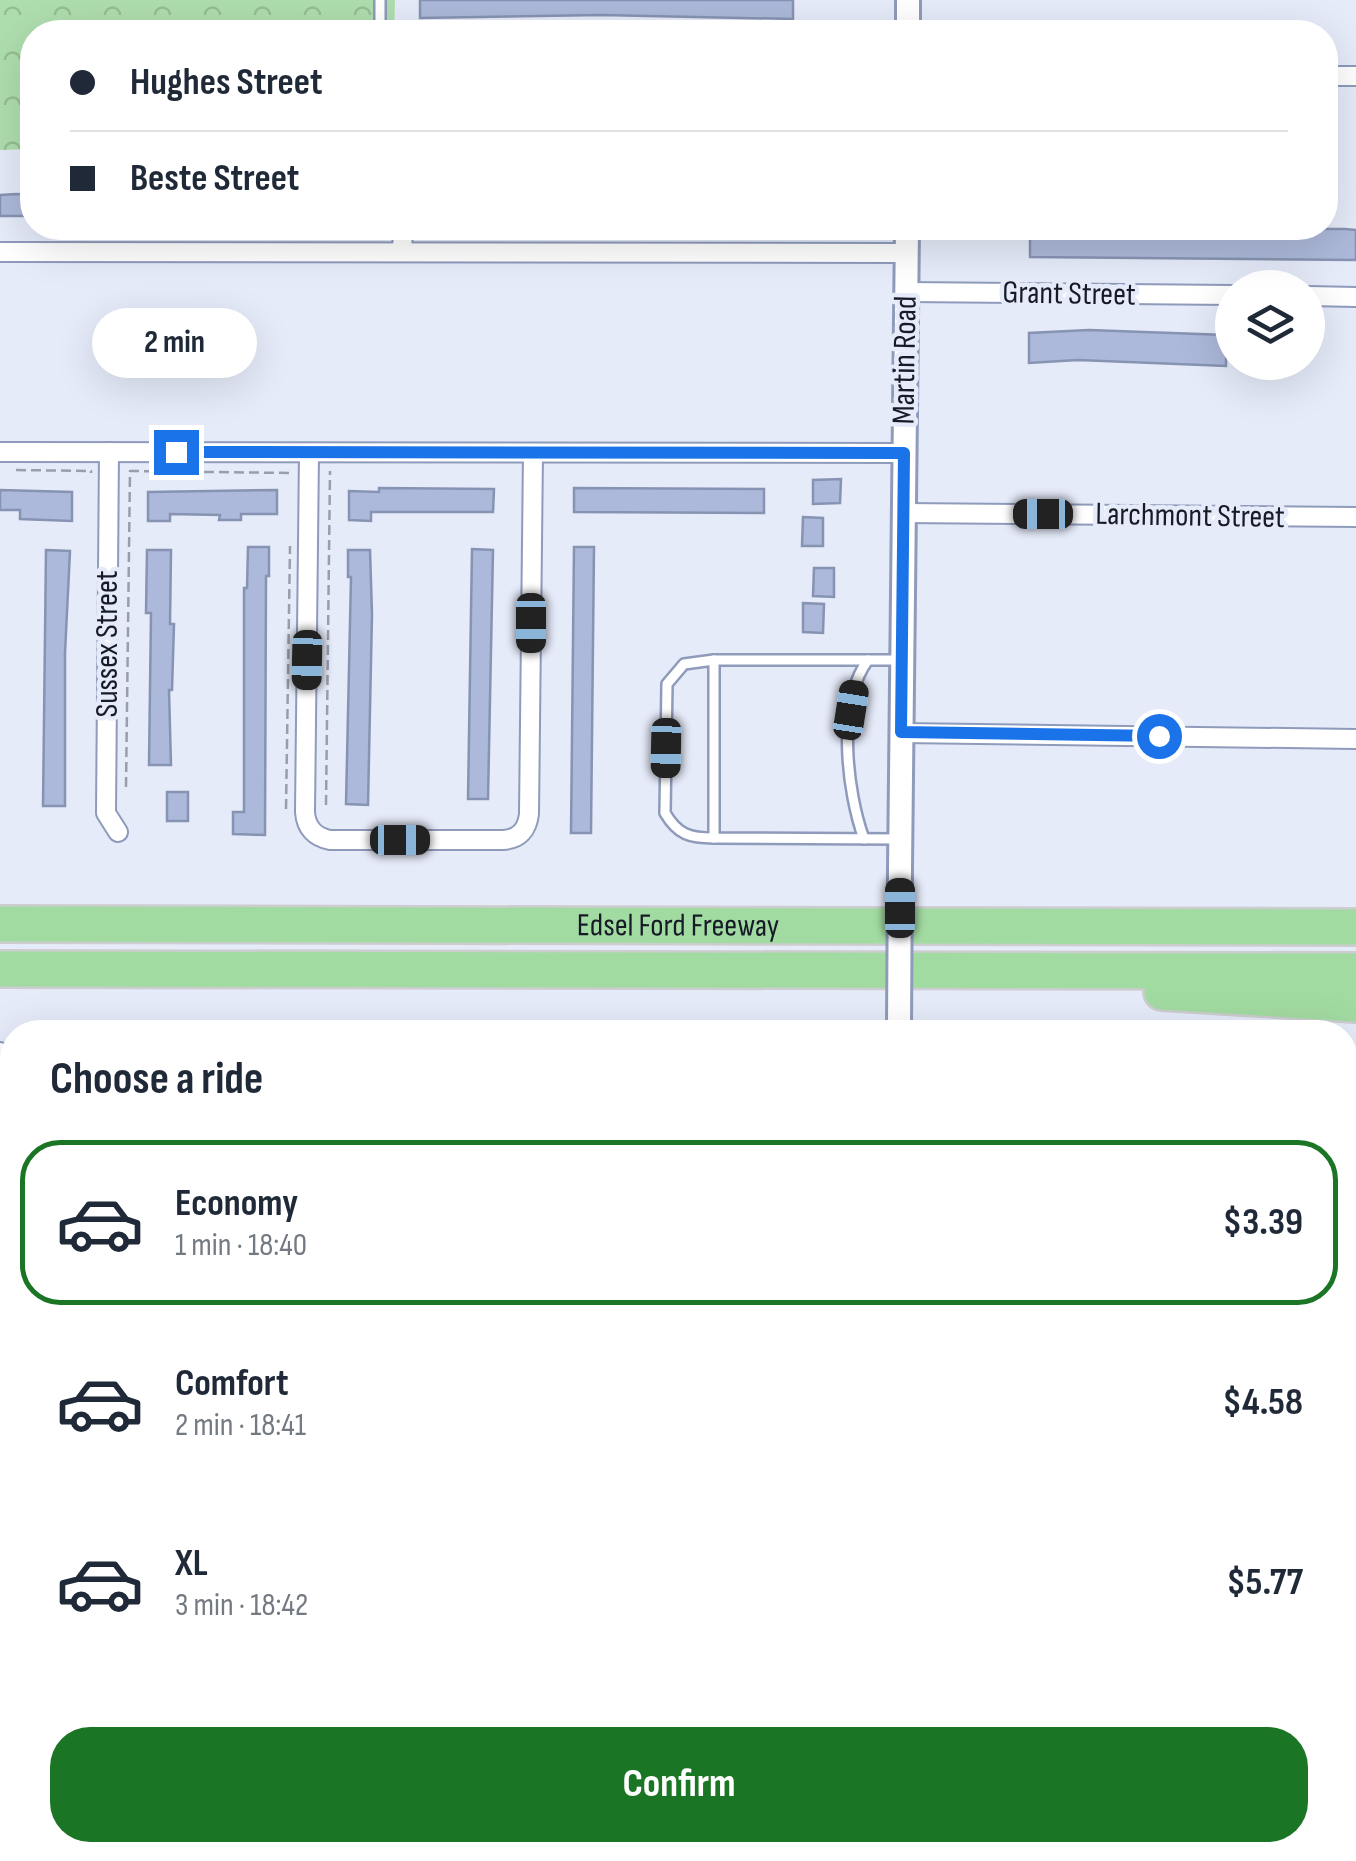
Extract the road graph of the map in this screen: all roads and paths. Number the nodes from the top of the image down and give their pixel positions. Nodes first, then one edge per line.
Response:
1 (402, 240) edge
2 (907, 240) edge
3 (0, 252) edge
4 (402, 252) junction
5 (906, 253) junction
6 (906, 292) junction
7 (1215, 296) edge
8 (1325, 296) edge
9 (1356, 297) edge
10 (0, 452) edge
11 (109, 452) junction
12 (309, 452) junction
13 (533, 453) junction
14 (904, 453) junction
15 (0, 470) edge
16 (330, 470) dead end
17 (91, 471) dead end
18 (291, 471) dead end
19 (904, 513) junction
20 (1356, 518) edge
21 (290, 530) dead end
22 (714, 660) junction
23 (868, 660) junction
24 (902, 660) junction
25 (901, 732) junction
26 (1356, 739) edge
27 (126, 787) dead end
28 (326, 806) dead end
29 (286, 809) dead end
30 (118, 832) dead end
31 (714, 838) junction
32 (864, 839) junction
33 (900, 840) junction
34 (0, 924) edge
35 (1356, 927) edge
36 (0, 968) edge
37 (962, 970) junction
38 (1356, 971) edge
39 (1356, 1004) edge
40 (900, 1020) edge

1 - 4 street
2 - 5 street, Martin Road
3 - 4 street
4 - 5 street
5 - 6 street, Martin Road
6 - 7 street, Grant Street
6 - 14 street, Martin Road
8 - 9 street
10 - 11 street
11 - 12 street
11 - 30 street, Sussex Street
12 - 13 street
12 - 13 street
13 - 14 street
14 - 19 street, Martin Road
15 - 17 path
16 - 28 path
18 - 27 path
19 - 20 street, Larchmont Street
19 - 24 street, Martin Road
21 - 29 path
22 - 23 lane
22 - 31 lane
22 - 31 lane
23 - 24 lane
23 - 32 lane
24 - 25 street, Martin Road
25 - 26 street
25 - 33 street, Martin Road
31 - 32 lane
32 - 33 lane
33 - 40 street, Martin Road, bridge
34 - 35 highway, Edsel Ford Freeway
36 - 37 highway, Edsel Ford Freeway
37 - 38 highway, Edsel Ford Freeway
37 - 39 highway

